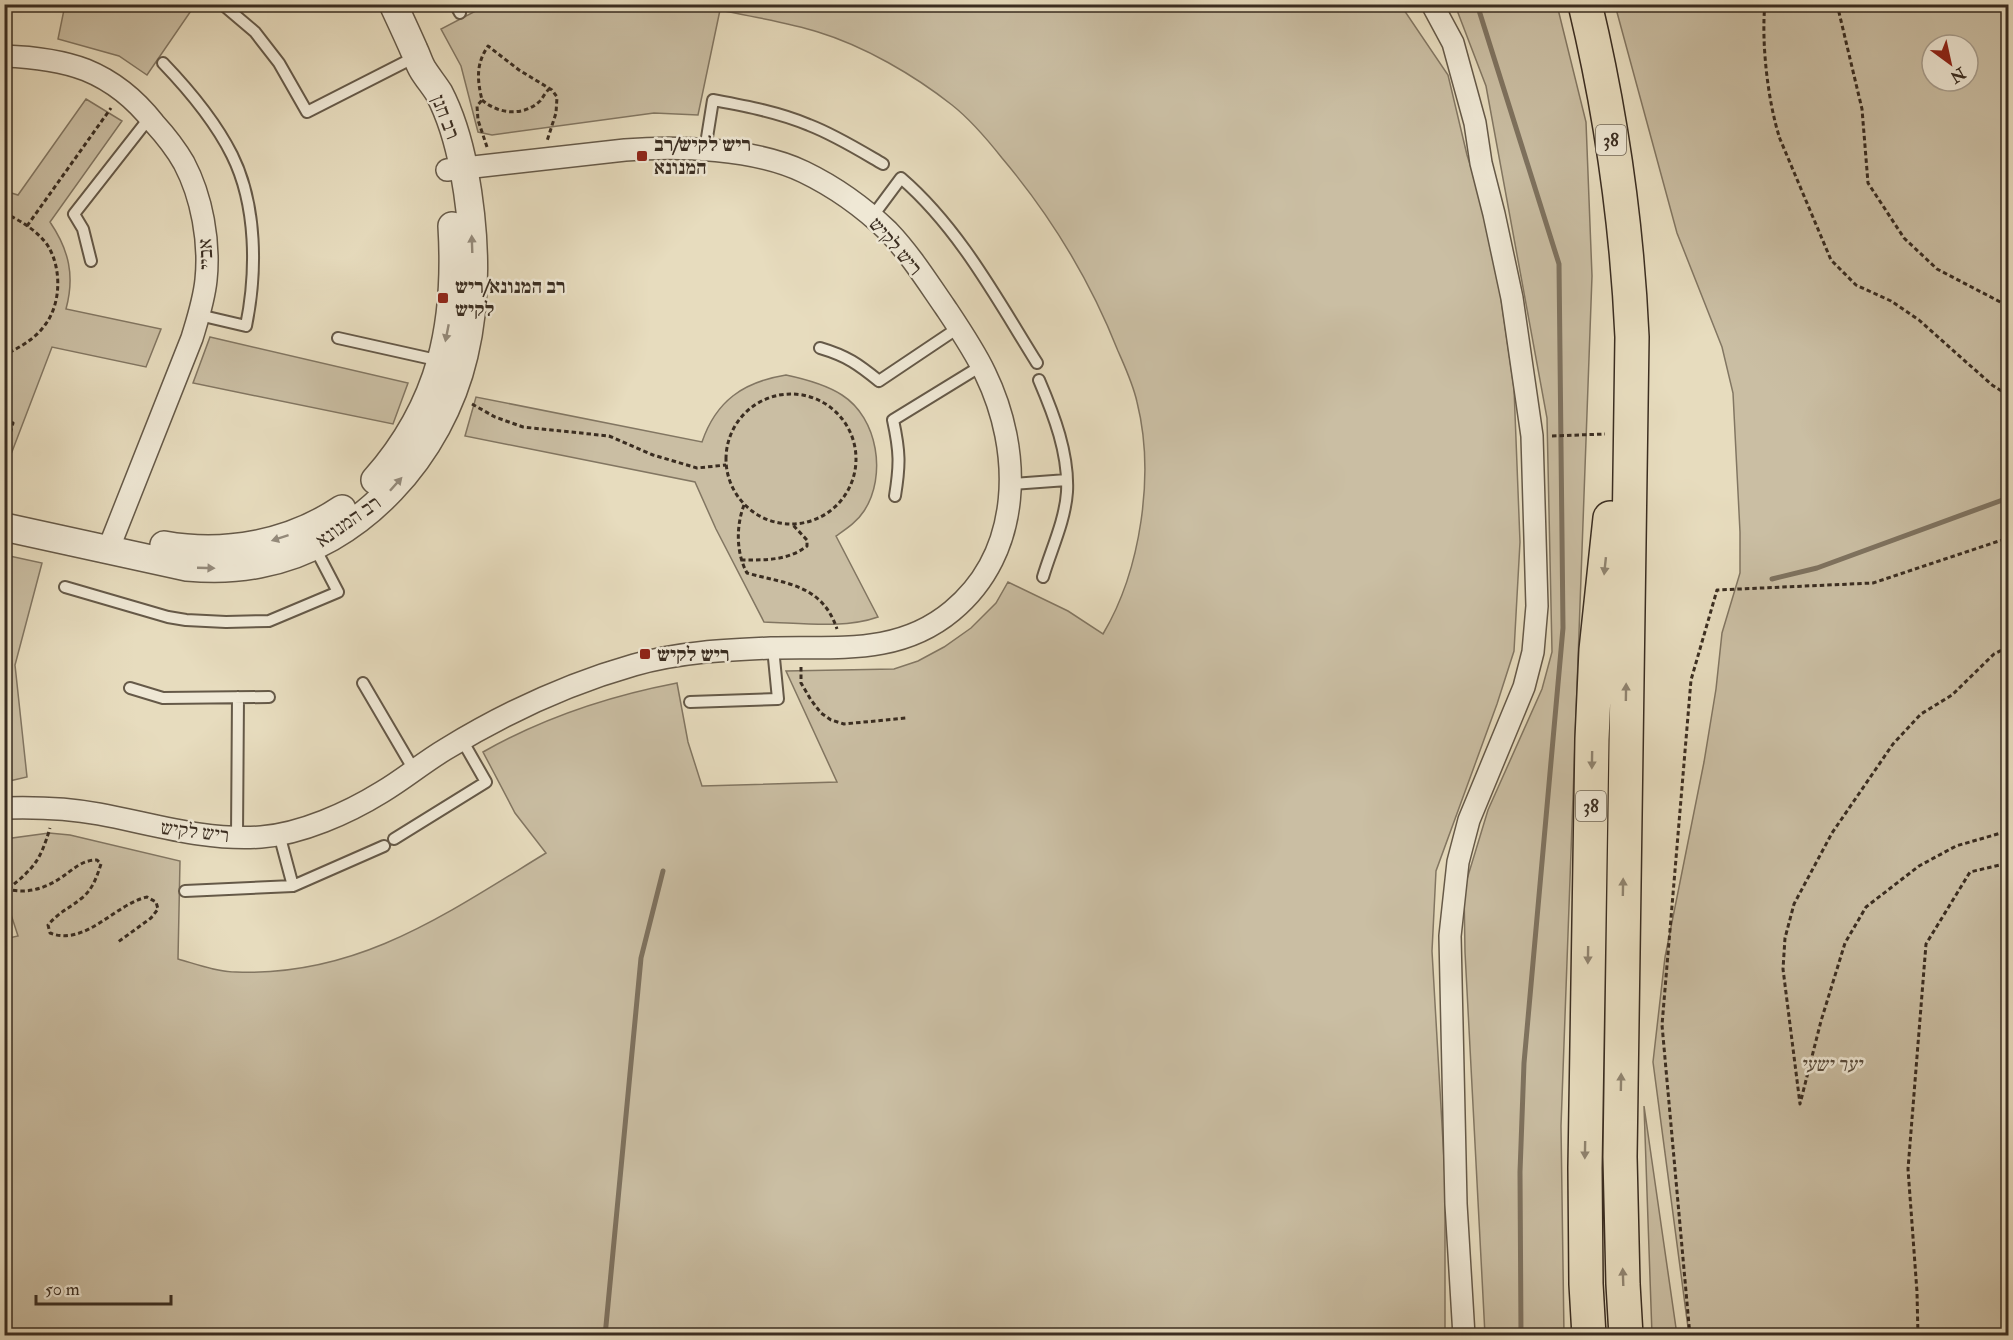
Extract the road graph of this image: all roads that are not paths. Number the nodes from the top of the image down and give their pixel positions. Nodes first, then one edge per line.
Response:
1 (222, 4) edge
2 (393, 4) edge
3 (1432, 4) edge
4 (1585, 4) edge
5 (4, 56) edge
6 (420, 62) junction
7 (163, 63) dead end
8 (150, 117) junction
9 (705, 150) junction
10 (883, 164) dead end
11 (455, 169) junction
12 (872, 217) junction
13 (91, 261) dead end
14 (1630, 277) junction
15 (199, 315) junction
16 (958, 328) junction
17 (338, 338) dead end
18 (820, 348) dead end
19 (441, 361) junction
20 (1037, 363) dead end
21 (981, 366) junction
22 (1039, 380) dead end
23 (1066, 480) junction
24 (1011, 484) junction
25 (895, 496) dead end
26 (4, 508) edge
27 (4, 527) edge
28 (111, 543) junction
29 (314, 546) junction
30 (1043, 577) dead end
31 (65, 587) dead end
32 (773, 648) junction
33 (363, 683) dead end
34 (130, 688) dead end
35 (269, 697) dead end
36 (238, 698) junction
37 (690, 702) dead end
38 (462, 740) junction
39 (414, 770) junction
40 (4, 808) edge
41 (279, 834) junction
42 (237, 836) junction
43 (394, 839) dead end
44 (384, 846) dead end
45 (293, 886) junction
46 (185, 891) dead end
47 (1464, 1335) edge
48 (1589, 1335) edge
49 (1626, 1335) edge

1 - 6 lane
2 - 6 street, רב חנן
3 - 47 street
4 - 14 highway, 38
5 - 8 street, אביי
6 - 11 street, רב חנן
7 - 15 lane
8 - 13 lane
8 - 15 street, אביי
9 - 10 lane
9 - 11 street, ריש לקיש
9 - 12 street, ריש לקיש
11 -> 19 street, רב המנונא
29 -> 11 street, רב המנונא
12 - 16 street, ריש לקיש
12 - 20 lane
14 -> 48 highway, 38
49 -> 14 highway, 38
15 - 28 street, אביי
16 - 18 lane
16 - 21 street, ריש לקיש
17 - 19 lane
19 -> 28 street, רב המנונא
21 - 24 street, ריש לקיש
21 - 25 lane
22 - 23 lane
23 - 24 lane
23 - 30 lane
24 - 32 street, ריש לקיש
26 - 28 street, רב המנונא
27 - 28 street, רב המנונא
28 -> 29 street, רב המנונא
29 - 31 lane
32 - 37 lane
32 - 38 street, ריש לקיש
33 - 39 lane
34 - 36 lane
35 - 36 lane
36 - 42 lane
38 - 39 street, ריש לקיש
38 - 43 lane
39 - 41 street, ריש לקיש
40 - 42 street, ריש לקיש
41 - 42 street, ריש לקיש
41 - 45 lane
44 - 45 lane
45 - 46 lane

